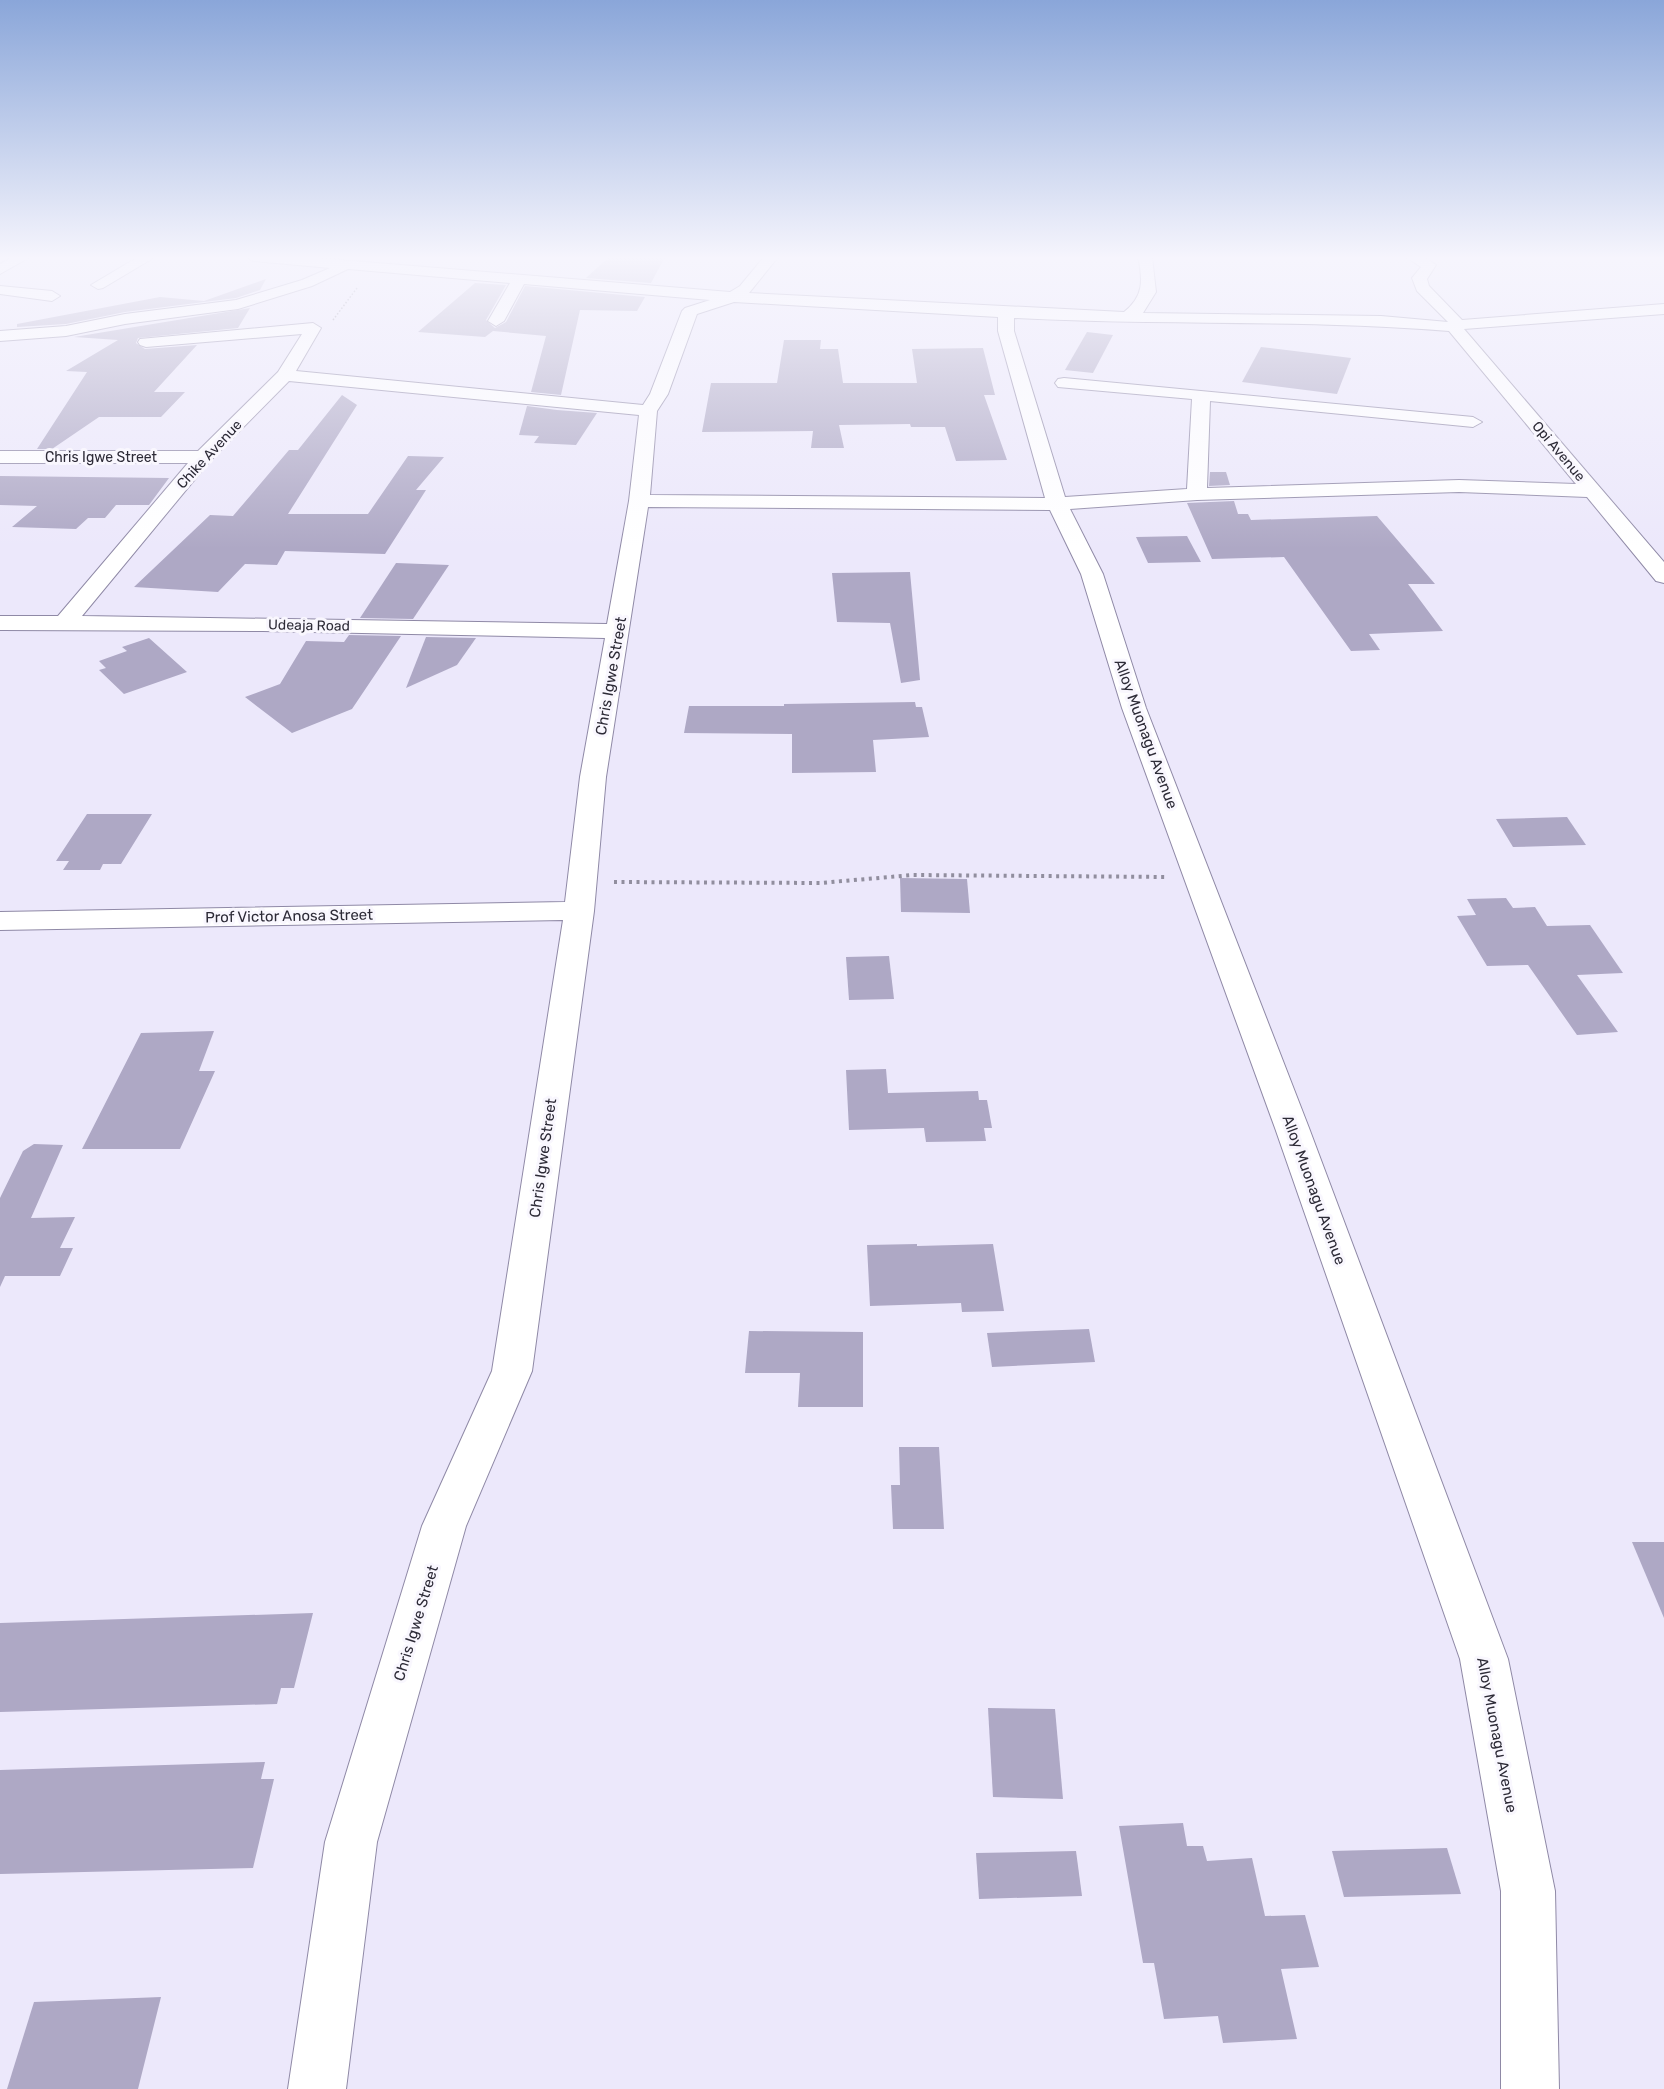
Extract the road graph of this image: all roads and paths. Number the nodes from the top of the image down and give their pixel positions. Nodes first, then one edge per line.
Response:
1 (297, 354) edge
2 (674, 354) edge
3 (1013, 354) edge
4 (1480, 354) edge
5 (285, 375) junction
6 (1064, 383) dead end
7 (1201, 394) junction
8 (648, 411) junction
9 (1473, 422) dead end
10 (0, 457) edge
11 (202, 457) junction
12 (1593, 491) junction
13 (1197, 494) junction
14 (639, 501) junction
15 (1057, 504) junction
16 (1664, 576) edge
17 (0, 623) edge
18 (65, 623) junction
19 (619, 631) junction
20 (1198, 877) junction
21 (580, 897) junction
22 (0, 921) edge
23 (317, 2089) edge
24 (1530, 2089) edge

1 - 5 street, Chike Avenue
2 - 8 street, Chris Igwe Street
3 - 15 street, Alloy Muonagu Avenue
4 - 12 street, Opi Avenue
5 - 8 street
5 - 11 street, Chike Avenue
6 - 7 street
7 - 9 street
7 - 13 street
8 - 14 street, Chris Igwe Street
10 - 11 street, Chris Igwe Street
11 - 18 street, Chike Avenue
12 - 13 street
12 - 16 street, Opi Avenue
13 - 15 street
14 - 15 street
14 - 19 street, Chris Igwe Street
15 - 20 street, Alloy Muonagu Avenue
17 - 18 street, Udeaja Road
18 - 19 street, Udeaja Road
19 - 21 street, Chris Igwe Street
20 - 21 path
20 - 24 street, Alloy Muonagu Avenue
21 - 22 street, Prof Victor Anosa Street
21 - 23 street, Chris Igwe Street

